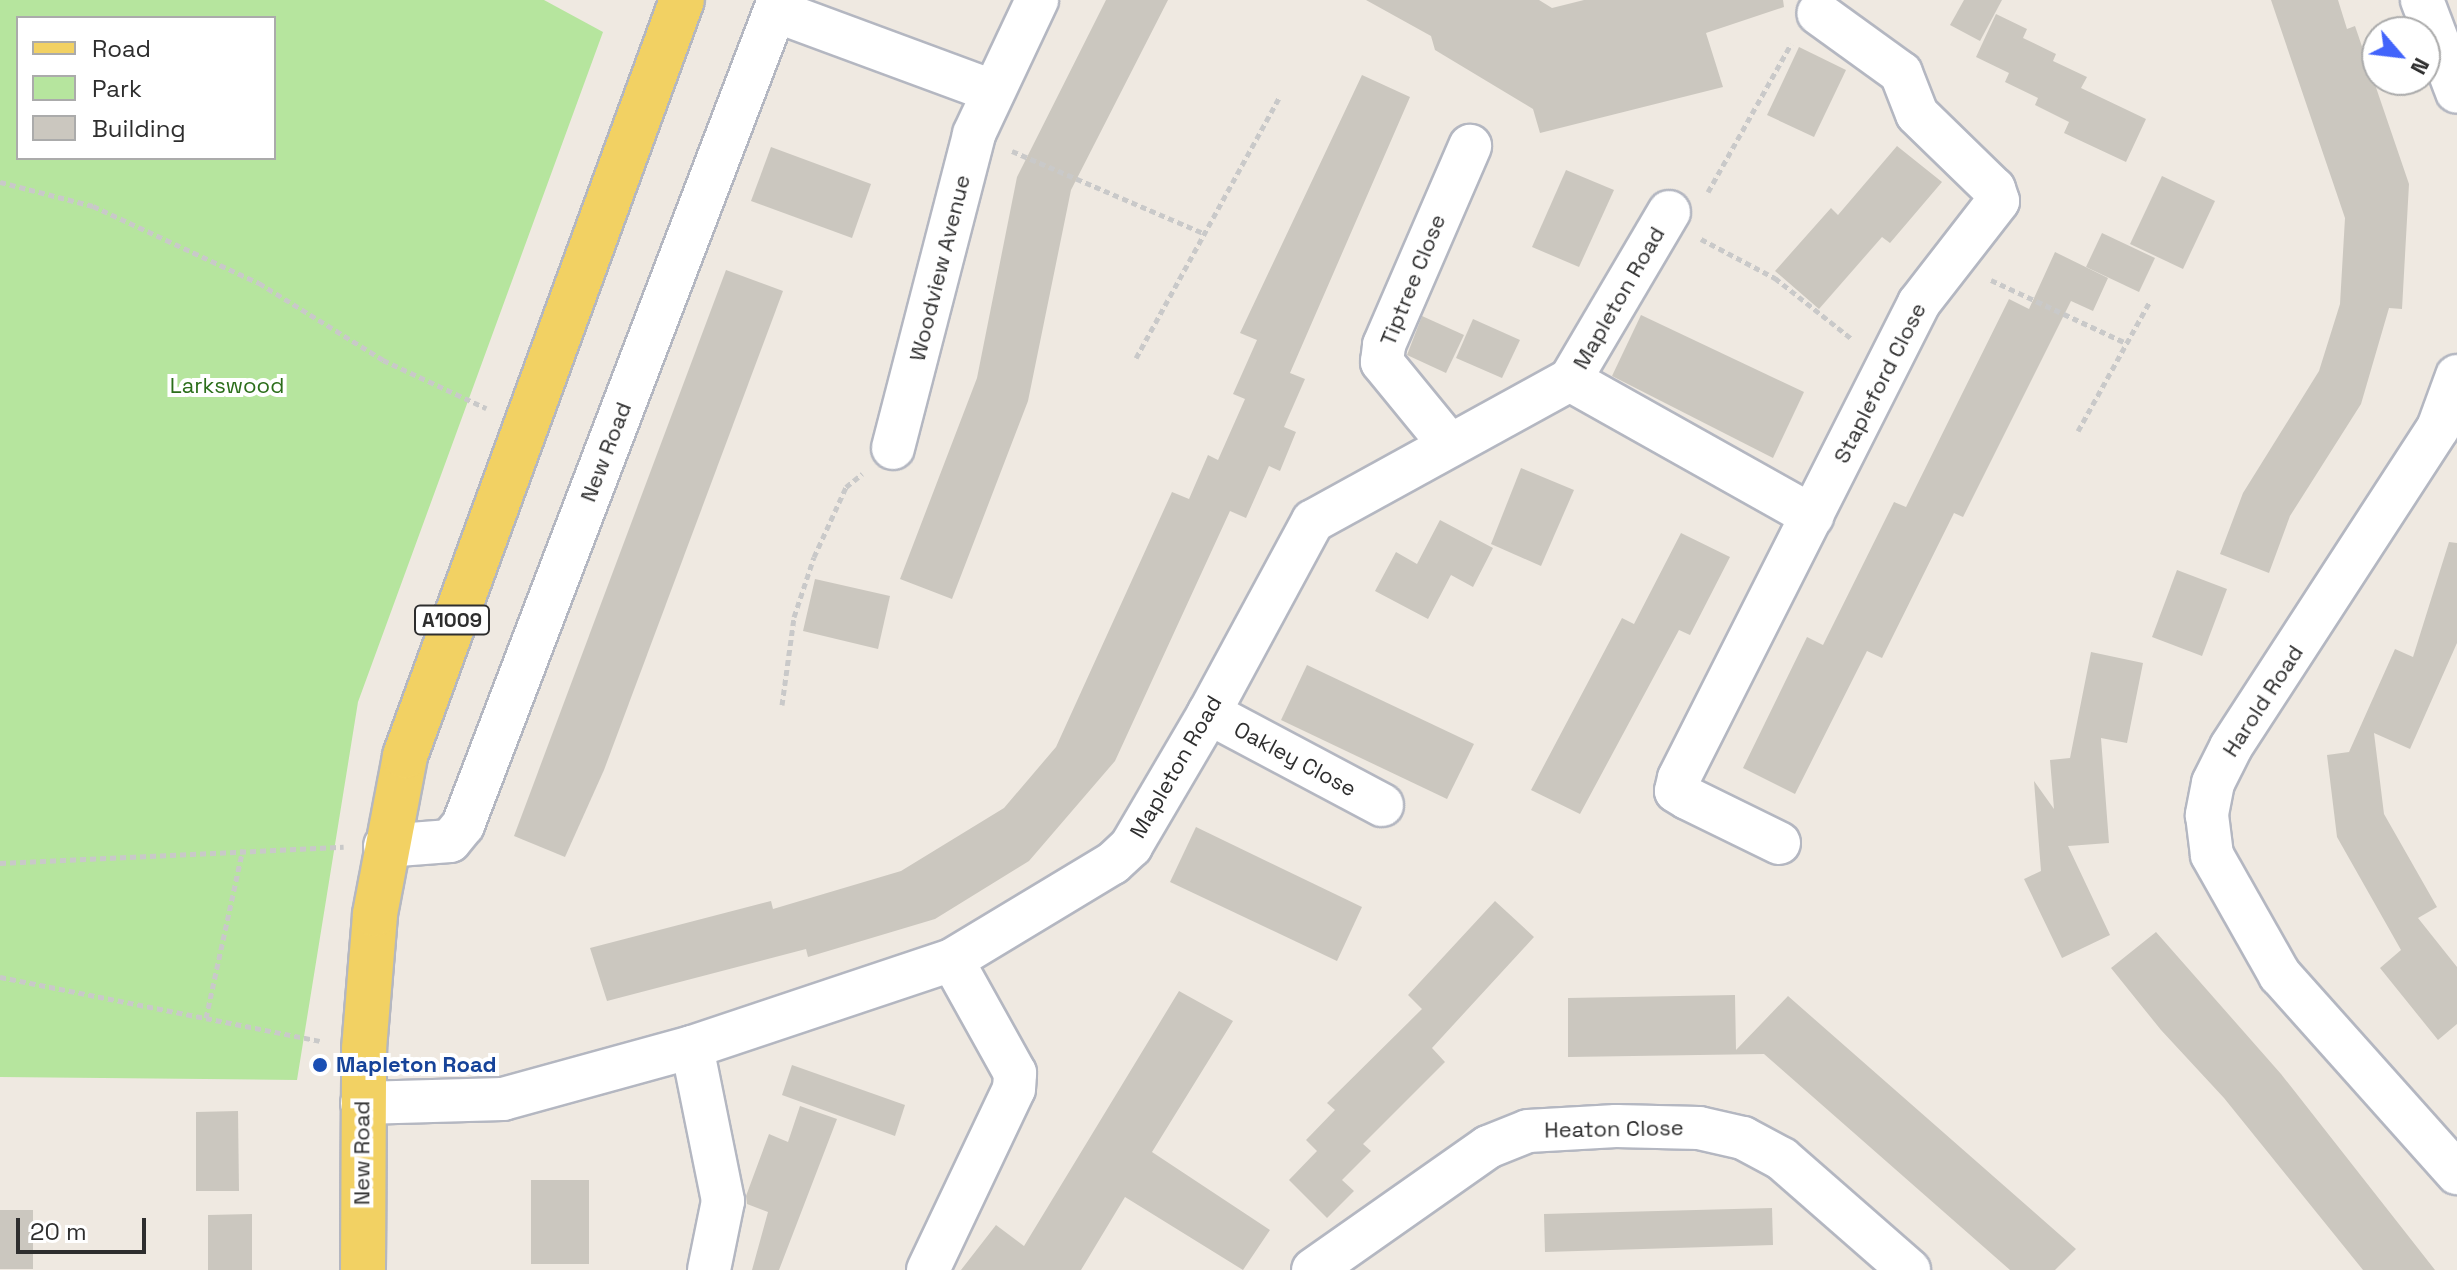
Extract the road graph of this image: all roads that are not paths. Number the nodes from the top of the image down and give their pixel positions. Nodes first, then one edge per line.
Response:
1 (682, 0) edge
2 (1037, 0) edge
3 (2422, 0) edge
4 (778, 6) edge
5 (1818, 13) road end
6 (2454, 73) edge
7 (990, 90) junction
8 (1470, 146) dead end
9 (1673, 222) road end
10 (2457, 376) edge
11 (1570, 380) junction
12 (1449, 444) junction
13 (893, 448) road end
14 (1812, 516) junction
15 (1209, 713) junction
16 (1382, 805) dead end
17 (1779, 843) dead end
18 (385, 846) junction
19 (952, 960) junction
20 (692, 1047) junction
21 (362, 1103) junction
22 (2457, 1173) edge
23 (363, 1270) edge
24 (709, 1270) edge
25 (928, 1270) edge
26 (1313, 1270) edge
27 (1909, 1270) edge

1 - 18 main road, New Road / A1009
2 - 7 street, Woodview Avenue
3 - 6 street
4 - 7 street
4 - 18 street, New Road
5 - 14 street, Stapleford Close
7 - 13 street, Woodview Avenue
8 - 12 street, Tiptree Close
9 - 11 street, Mapleton Road
10 - 22 street, Harold Road
11 - 12 street, Mapleton Road
11 - 14 street
12 - 15 street, Mapleton Road
14 - 17 street, Stapleford Close
15 - 16 street, Oakley Close
15 - 19 street, Mapleton Road
18 - 21 main road, New Road / A1009
19 - 20 street, Mapleton Road
19 - 25 street
20 - 21 street, Mapleton Road
20 - 24 street
21 - 23 main road, New Road / A1009
26 - 27 street, Heaton Close

